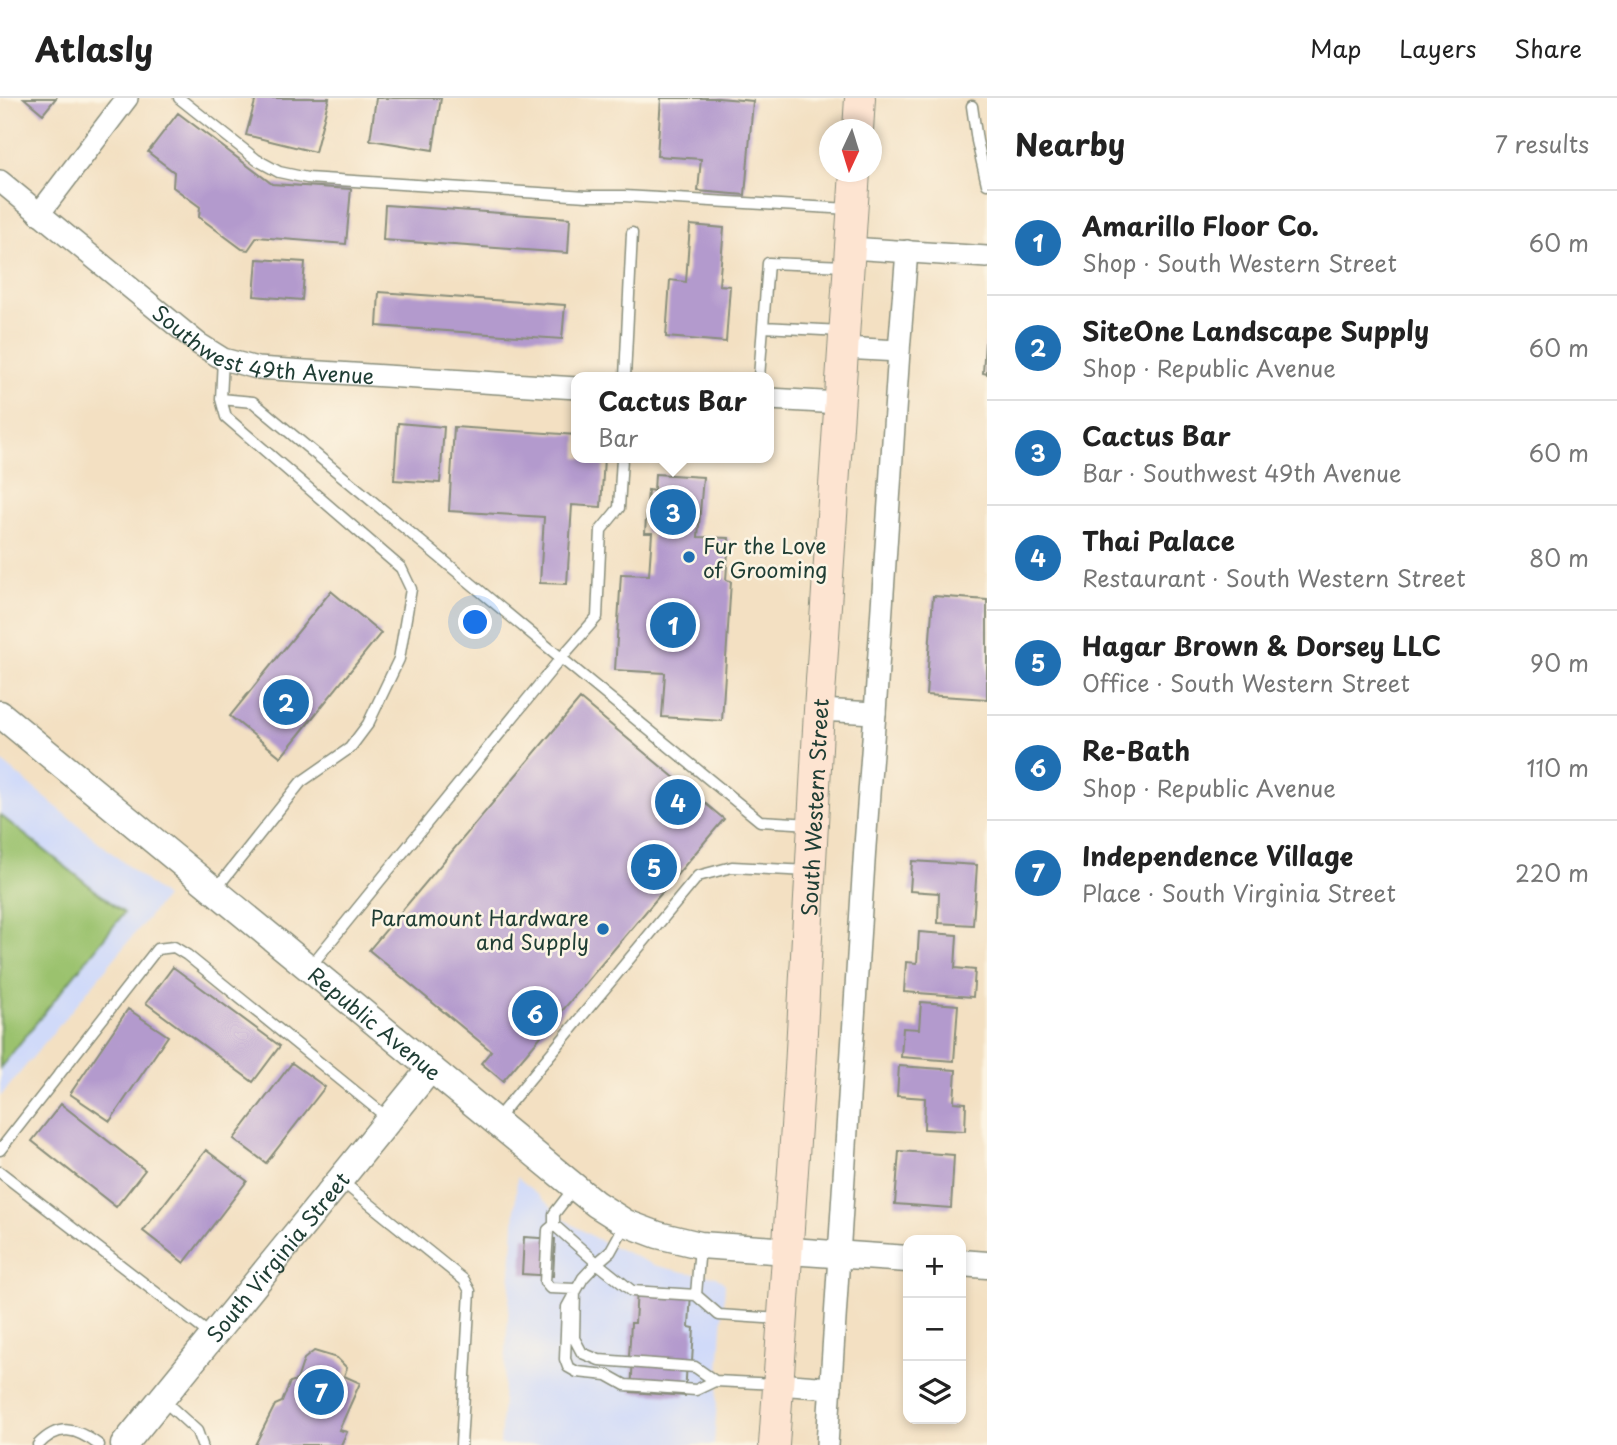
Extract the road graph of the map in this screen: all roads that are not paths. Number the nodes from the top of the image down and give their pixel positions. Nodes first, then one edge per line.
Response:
1 (127, 98) edge
2 (179, 98) edge
3 (860, 98) edge
4 (972, 106) dead end
5 (859, 119) edge
6 (0, 181) edge
7 (854, 182) edge
8 (987, 184) edge
9 (853, 210) junction
10 (39, 214) junction
11 (632, 233) dead end
12 (987, 248) edge
13 (907, 251) junction
14 (849, 257) junction
15 (987, 257) edge
16 (763, 327) junction
17 (844, 340) junction
18 (899, 351) junction
19 (223, 359) junction
20 (625, 372) edge
21 (760, 372) edge
22 (571, 388) edge
23 (220, 399) junction
24 (774, 399) edge
25 (840, 403) junction
26 (622, 463) edge
27 (561, 659) junction
28 (820, 710) junction
29 (875, 713) junction
30 (0, 714) edge
31 (813, 824) junction
32 (811, 871) junction
33 (215, 890) junction
34 (309, 968) junction
35 (431, 1068) junction
36 (389, 1119) junction
37 (495, 1121) junction
38 (0, 1150) edge
39 (0, 1172) edge
40 (339, 1180) junction
41 (575, 1187) junction
42 (626, 1223) junction
43 (554, 1225) junction
44 (700, 1245) junction
45 (788, 1251) junction
46 (840, 1254) junction
47 (903, 1259) edge
48 (597, 1263) junction
49 (966, 1263) edge
50 (987, 1265) edge
51 (575, 1289) junction
52 (696, 1295) junction
53 (783, 1319) junction
54 (212, 1336) junction
55 (715, 1381) junction
56 (778, 1384) junction
57 (831, 1388) junction
58 (162, 1398) junction
59 (38, 1445) edge
60 (99, 1445) edge
61 (124, 1445) edge
62 (202, 1445) edge
63 (461, 1445) edge
64 (774, 1445) edge
65 (827, 1445) edge

1 - 10 street
2 - 9 lane
3 - 5 main road
4 - 8 lane
6 - 10 street, Southwest 49th Avenue
7 - 9 main road, South Western Street
9 - 14 main road, South Western Street
10 - 19 street, Southwest 49th Avenue
11 - 20 lane
12 - 15 lane
13 - 14 street
13 - 15 street
13 - 18 street
14 - 16 lane
14 - 17 main road, South Western Street
16 - 17 lane
16 - 21 lane
17 - 18 street
17 - 25 main road, South Western Street
18 - 29 street
19 - 22 street, Southwest 49th Avenue
19 - 23 lane
23 - 27 lane
23 - 33 lane
24 - 25 street
25 - 28 main road, South Western Street
26 - 27 lane
27 - 31 lane
27 - 34 lane
28 - 29 street
28 - 31 main road, South Western Street
29 - 46 street
30 - 33 street, Republic Avenue
31 - 32 main road, South Western Street
32 - 37 lane
32 - 45 main road, South Western Street
33 - 34 street, Republic Avenue
34 - 35 street, Republic Avenue
35 - 36 street, South Virginia Street
35 - 37 street, Republic Avenue
36 - 38 lane
36 - 40 street, South Virginia Street
37 - 41 street, Republic Avenue
39 - 54 lane
40 - 54 street, South Virginia Street
40 - 63 lane
41 - 42 street, Republic Avenue
41 - 43 lane
42 - 44 street, Republic Avenue
42 - 48 lane
43 - 48 lane
43 - 51 lane
44 - 45 street, Republic Avenue
44 - 52 lane
45 - 46 street, Republic Avenue
45 - 53 main road, South Western Street
46 - 47 street, Republic Avenue
46 - 57 street
48 - 51 lane
48 - 52 lane
49 - 50 street
51 - 55 lane
51 - 55 lane
52 - 53 lane
53 - 56 main road, South Western Street
54 - 58 street, South Virginia Street
55 - 56 lane
56 - 57 street
56 - 64 main road, South Western Street
57 - 65 street
58 - 61 street, South Virginia Street
58 - 62 lane
59 - 60 lane

